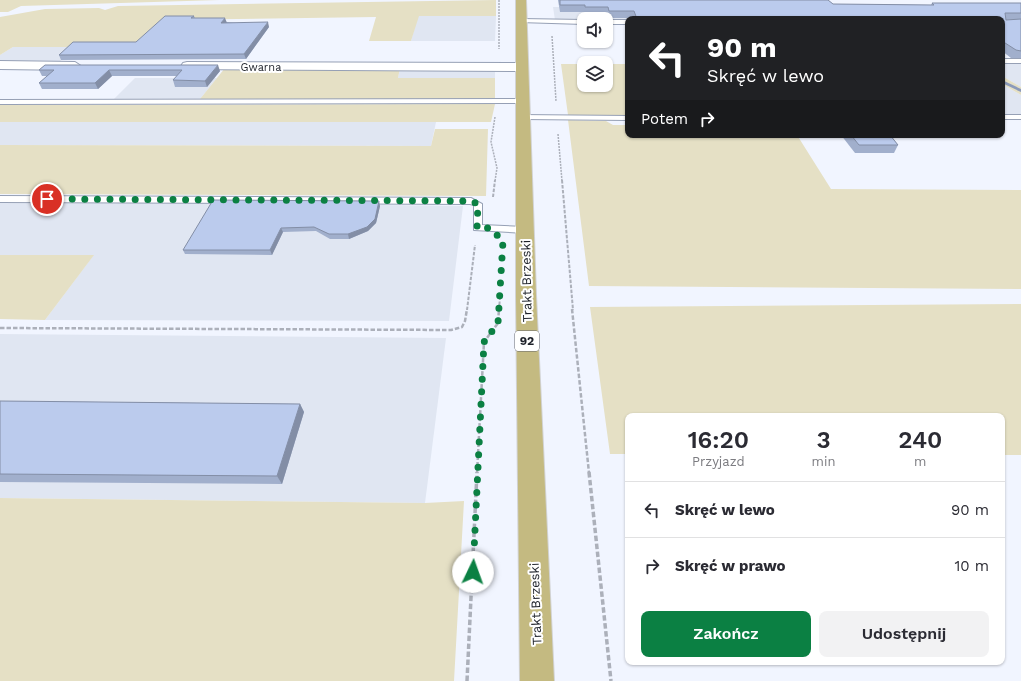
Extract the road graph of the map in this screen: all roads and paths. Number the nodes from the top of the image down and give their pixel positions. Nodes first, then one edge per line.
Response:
1 (499, 0) edge
2 (521, 11) edge
3 (551, 21) junction
4 (577, 22) edge
5 (613, 22) edge
6 (625, 22) edge
7 (1005, 61) edge
8 (1021, 61) edge
9 (0, 65) edge
10 (89, 66) edge
11 (174, 66) edge
12 (500, 67) junction
13 (522, 67) junction
14 (497, 101) junction
15 (0, 102) edge
16 (523, 109) junction
17 (1005, 117) edge
18 (1021, 117) edge
19 (557, 118) junction
20 (625, 118) edge
21 (0, 199) edge
22 (477, 228) junction
23 (490, 228) junction
24 (525, 230) junction
25 (500, 293) dead end
26 (0, 328) edge
27 (468, 681) edge
28 (537, 681) edge
29 (611, 681) edge

1 - 12 path
2 - 3 lane
2 - 13 main road, Trakt Brzeski / 92
3 - 4 lane
3 - 19 path
5 - 6 lane
7 - 8 lane
9 - 10 street
11 - 12 street, Gwarna
12 - 13 street, Gwarna
13 - 16 main road, Trakt Brzeski / 92
14 - 15 lane
14 - 16 lane
14 - 23 path
16 - 19 lane
16 - 24 main road, Trakt Brzeski / 92
17 - 18 lane
19 - 20 lane
19 - 29 path
21 - 22 lane
22 - 23 lane
22 - 26 path
23 - 24 lane
24 - 28 main road, Trakt Brzeski / 92
25 - 27 path

